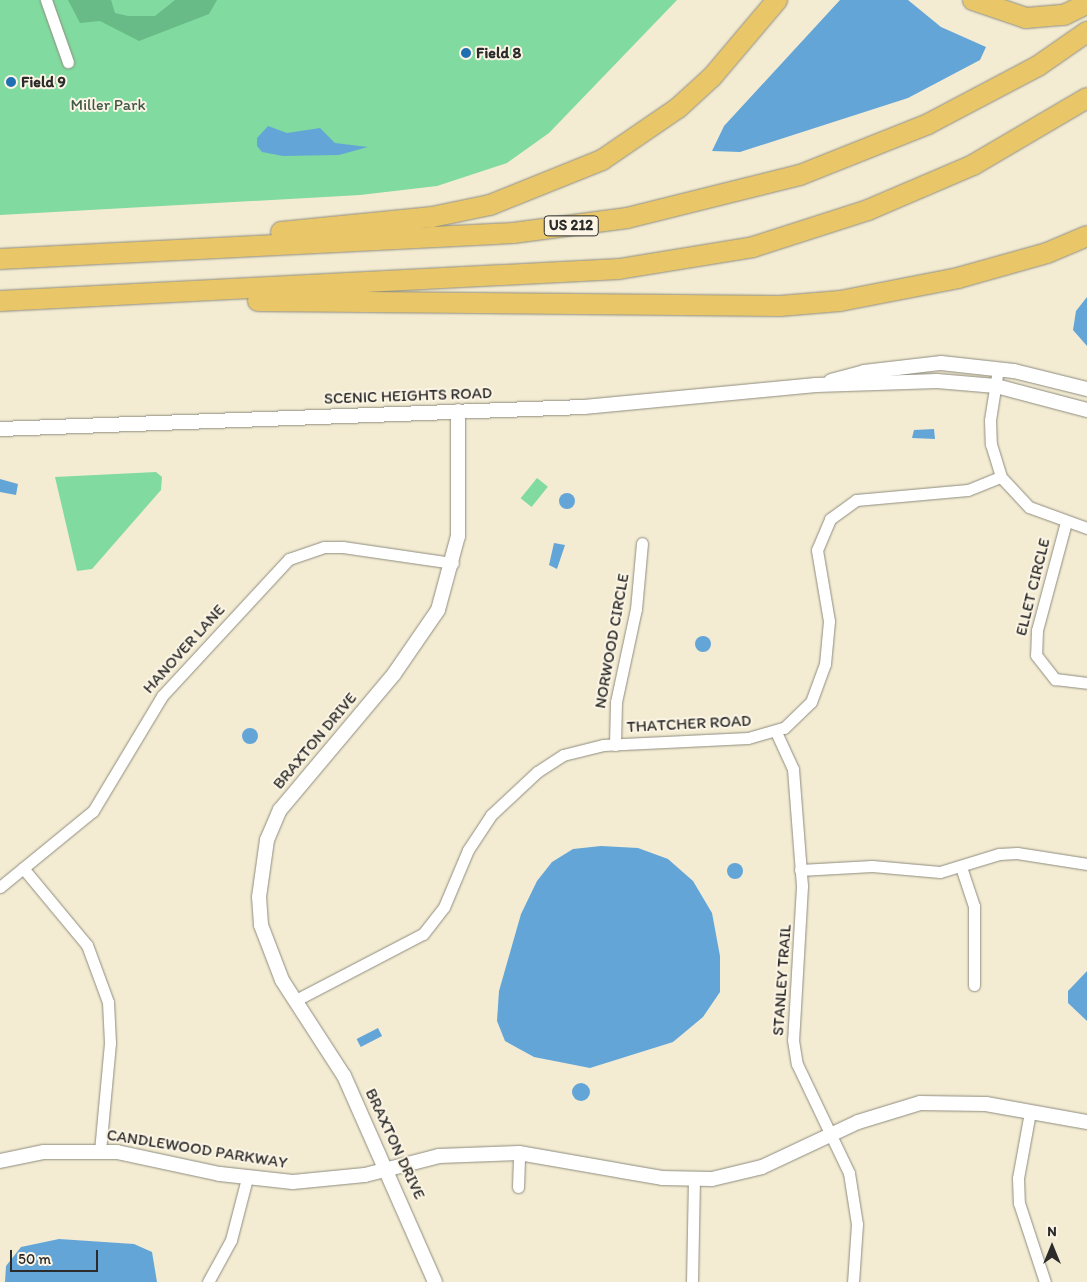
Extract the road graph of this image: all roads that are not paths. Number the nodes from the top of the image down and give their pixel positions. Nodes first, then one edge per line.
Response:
1 (46, 0) edge
2 (777, 0) edge
3 (973, 0) edge
4 (1087, 4) edge
5 (1087, 32) edge
6 (68, 62) dead end
7 (1087, 98) edge
8 (1087, 236) edge
9 (8, 258) edge
10 (22, 300) junction
11 (0, 301) edge
12 (998, 369) junction
13 (816, 385) junction
14 (996, 386) junction
15 (1087, 389) edge
16 (1087, 410) edge
17 (458, 412) junction
18 (0, 429) edge
19 (1001, 477) junction
20 (1066, 522) junction
21 (1087, 528) edge
22 (642, 543) dead end
23 (453, 563) junction
24 (1087, 683) edge
25 (776, 732) junction
26 (614, 745) junction
27 (1087, 864) edge
28 (961, 867) junction
29 (23, 868) junction
30 (800, 870) junction
31 (0, 886) edge
32 (974, 985) dead end
33 (296, 1000) junction
34 (1030, 1112) junction
35 (1087, 1122) edge
36 (832, 1135) junction
37 (100, 1151) junction
38 (519, 1153) junction
39 (0, 1161) edge
40 (388, 1168) junction
41 (246, 1178) junction
42 (694, 1179) junction
43 (518, 1187) dead end
44 (208, 1282) edge
45 (435, 1282) edge
46 (692, 1282) edge
47 (853, 1282) edge
48 (1046, 1282) edge

1 - 6 street
2 - 9 highway
3 - 4 highway
5 - 9 highway, US 212
7 - 10 highway
8 - 10 highway
10 - 11 highway
12 - 13 street, SCENIC HEIGHTS ROAD
12 - 14 street, ELLET CIRCLE
12 - 15 street, SCENIC HEIGHTS ROAD
13 - 14 street, SCENIC HEIGHTS ROAD
13 - 17 street, SCENIC HEIGHTS ROAD
14 - 16 street, SCENIC HEIGHTS ROAD
14 - 19 street, ELLET CIRCLE
17 - 18 street, SCENIC HEIGHTS ROAD
17 - 23 street, BRAXTON DRIVE
19 - 20 street, ELLET CIRCLE
19 - 25 street, THATCHER ROAD
20 - 21 street, ELLET CIRCLE
20 - 24 street, ELLET CIRCLE
22 - 26 street, NORWOOD CIRCLE
23 - 29 street, HANOVER LANE
23 - 33 street, BRAXTON DRIVE
25 - 26 street, THATCHER ROAD
25 - 30 street, STANLEY TRAIL
26 - 33 street, THATCHER ROAD
27 - 28 street
28 - 30 street
28 - 32 street
29 - 31 street, HANOVER LANE
29 - 37 street
30 - 36 street, STANLEY TRAIL
33 - 40 street, BRAXTON DRIVE
34 - 35 street, CANDLEWOOD PARKWAY
34 - 36 street, CANDLEWOOD PARKWAY
34 - 48 street
36 - 42 street, CANDLEWOOD PARKWAY
36 - 47 street, STANLEY TRAIL
37 - 39 street, CANDLEWOOD PARKWAY
37 - 41 street, CANDLEWOOD PARKWAY
38 - 40 street, CANDLEWOOD PARKWAY
38 - 42 street, CANDLEWOOD PARKWAY
38 - 43 street
40 - 41 street, CANDLEWOOD PARKWAY
40 - 45 street, BRAXTON DRIVE
41 - 44 street
42 - 46 street

